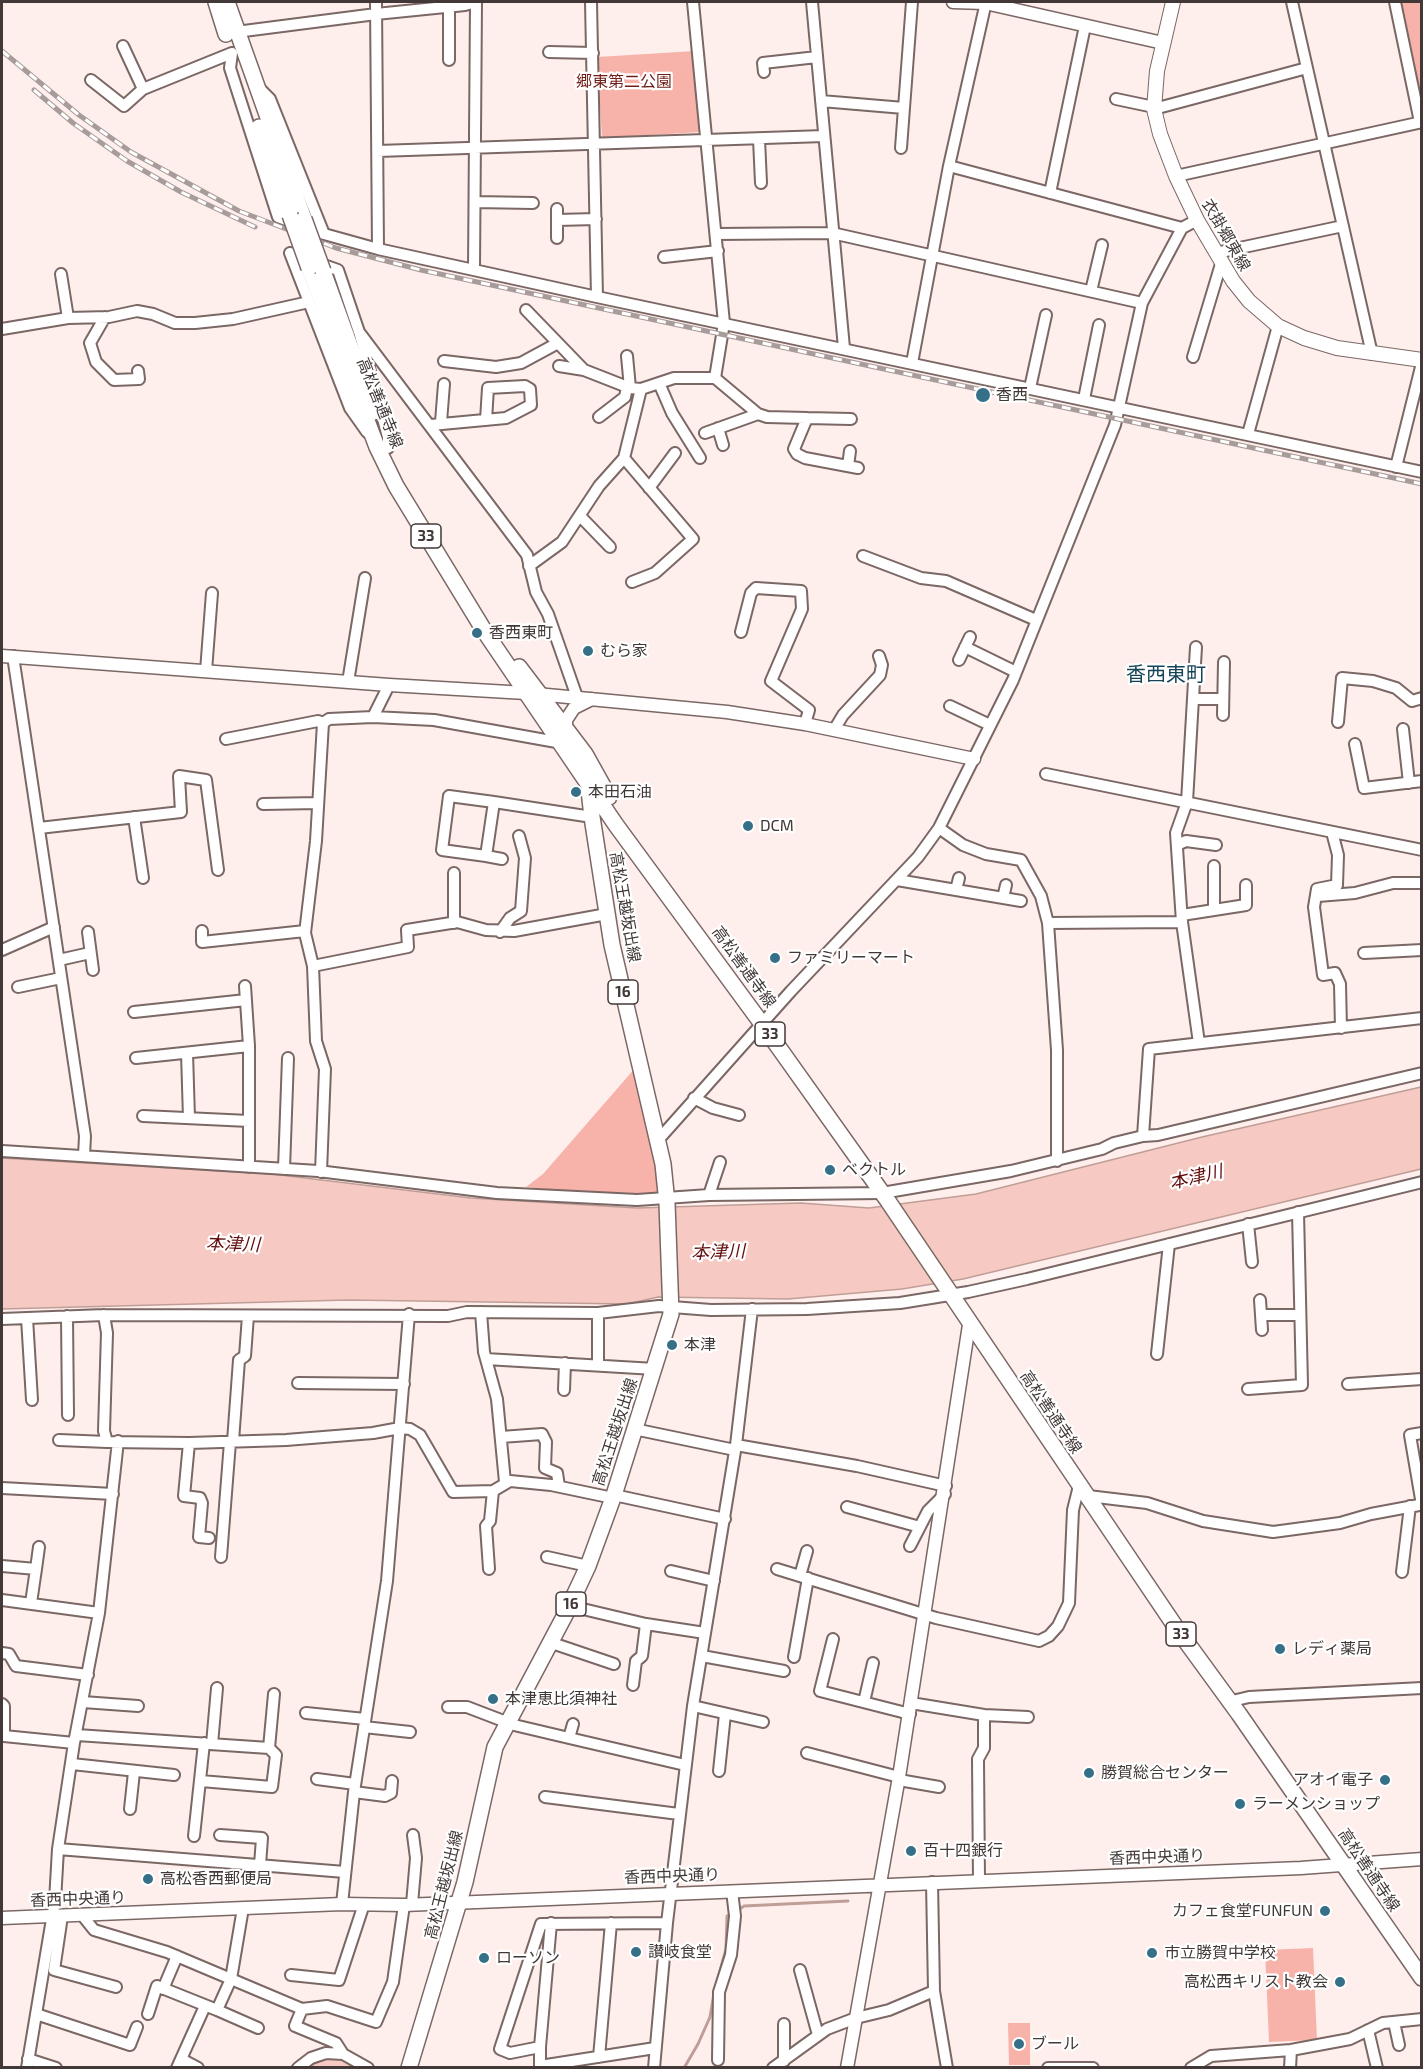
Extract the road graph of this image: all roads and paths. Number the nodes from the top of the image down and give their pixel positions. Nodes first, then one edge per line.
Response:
1 (216, 2) edge
2 (227, 2) edge
3 (376, 2) edge
4 (476, 2) edge
5 (591, 2) edge
6 (693, 2) edge
7 (812, 2) edge
8 (912, 2) edge
9 (953, 2) edge
10 (986, 2) edge
11 (1173, 2) edge
12 (1292, 2) edge
13 (1395, 2) edge
14 (449, 7) junction
15 (376, 14) junction
16 (1085, 26) junction
17 (236, 32) junction
18 (1163, 43) junction
19 (123, 46) dead end
20 (549, 52) dead end
21 (232, 53) junction
22 (593, 53) junction
23 (817, 57) junction
24 (449, 60) dead end
25 (1307, 68) junction
26 (764, 72) dead end
27 (91, 80) dead end
28 (253, 82) junction
29 (143, 89) junction
30 (1116, 99) dead end
31 (821, 101) junction
32 (904, 108) junction
33 (1154, 108) junction
34 (1421, 122) edge
35 (824, 136) junction
36 (759, 139) junction
37 (707, 141) junction
38 (596, 144) junction
39 (1324, 144) junction
40 (901, 148) dead end
41 (475, 149) junction
42 (378, 151) junction
43 (949, 166) junction
44 (1176, 176) junction
45 (761, 183) dead end
46 (1050, 193) junction
47 (475, 202) junction
48 (533, 203) dead end
49 (297, 217) junction
50 (596, 219) junction
51 (1197, 220) junction
52 (1343, 226) junction
53 (1182, 228) junction
54 (832, 233) junction
55 (324, 234) junction
56 (716, 234) junction
57 (557, 238) dead end
58 (1102, 245) dead end
59 (378, 249) junction
60 (717, 251) junction
61 (932, 255) junction
62 (664, 257) dead end
63 (1218, 259) junction
64 (474, 270) junction
65 (62, 274) dead end
66 (1091, 291) junction
67 (597, 297) junction
68 (309, 302) junction
69 (1142, 303) junction
70 (526, 310) dead end
71 (1046, 315) dead end
72 (105, 317) junction
73 (68, 318) junction
74 (724, 323) junction
75 (1099, 325) dead end
76 (1278, 326) junction
77 (2, 329) edge
78 (359, 332) junction
79 (558, 343) junction
80 (844, 348) junction
81 (1372, 354) junction
82 (627, 356) dead end
83 (1193, 357) dead end
84 (444, 361) dead end
85 (1422, 362) edge
86 (912, 363) junction
87 (493, 366) junction
88 (559, 366) dead end
89 (584, 370) junction
90 (138, 371) dead end
91 (715, 378) junction
92 (659, 383) junction
93 (444, 384) dead end
94 (492, 387) junction
95 (632, 388) junction
96 (1030, 388) junction
97 (1084, 399) junction
98 (1120, 407) junction
99 (758, 414) junction
100 (599, 417) dead end
101 (807, 418) junction
102 (851, 419) dead end
103 (486, 420) junction
104 (436, 423) junction
105 (718, 428) junction
106 (705, 433) dead end
107 (1248, 434) junction
108 (723, 445) dead end
109 (382, 448) junction
110 (850, 452) dead end
111 (675, 453) dead end
112 (700, 458) dead end
113 (624, 459) junction
114 (1396, 466) junction
115 (1422, 472) edge
116 (649, 488) junction
117 (580, 516) junction
118 (610, 548) dead end
119 (863, 556) dead end
120 (529, 566) junction
121 (365, 578) dead end
122 (632, 582) dead end
123 (212, 593) dead end
124 (1036, 620) junction
125 (741, 632) dead end
126 (1196, 647) dead end
127 (7, 656) edge
128 (879, 656) dead end
129 (959, 660) dead end
130 (1224, 662) dead end
131 (206, 671) junction
132 (1016, 672) junction
133 (348, 682) junction
134 (389, 685) junction
135 (526, 693) junction
136 (577, 697) junction
137 (550, 698) junction
138 (593, 698) junction
139 (1422, 698) edge
140 (1194, 699) junction
141 (1223, 699) junction
142 (950, 706) dead end
143 (1223, 715) dead end
144 (373, 717) junction
145 (1338, 722) dead end
146 (323, 723) junction
147 (548, 724) junction
148 (805, 724) junction
149 (990, 725) junction
150 (1403, 729) dead end
151 (834, 730) junction
152 (564, 735) junction
153 (226, 739) dead end
154 (1355, 744) dead end
155 (585, 754) junction
156 (974, 759) junction
157 (1046, 774) dead end
158 (587, 780) junction
159 (1422, 781) edge
160 (1409, 783) junction
161 (494, 802) junction
162 (1187, 802) junction
163 (318, 803) junction
164 (263, 804) dead end
165 (613, 816) junction
166 (134, 817) junction
167 (591, 817) junction
168 (39, 828) junction
169 (939, 828) junction
170 (1332, 832) junction
171 (594, 834) junction
172 (519, 836) dead end
173 (1177, 845) junction
174 (1216, 845) dead end
175 (1422, 850) edge
176 (486, 856) junction
177 (502, 858) dead end
178 (1214, 866) dead end
179 (218, 870) dead end
180 (454, 873) dead end
181 (143, 878) dead end
182 (959, 878) dead end
183 (897, 880) junction
184 (1422, 884) edge
185 (1006, 885) dead end
186 (1246, 885) dead end
187 (956, 890) junction
188 (1318, 896) junction
189 (1003, 898) junction
190 (1021, 901) dead end
191 (1214, 910) junction
192 (607, 914) junction
193 (1182, 919) junction
194 (454, 923) junction
195 (1048, 923) junction
196 (54, 927) junction
197 (202, 931) dead end
198 (305, 931) junction
199 (88, 932) dead end
200 (500, 932) junction
201 (2, 950) edge
202 (1422, 950) edge
203 (90, 953) junction
204 (1364, 953) dead end
205 (59, 960) junction
206 (313, 966) junction
207 (93, 970) dead end
208 (61, 978) junction
209 (245, 986) dead end
210 (18, 987) dead end
211 (246, 1000) junction
212 (134, 1012) dead end
213 (1422, 1018) edge
214 (762, 1024) junction
215 (1341, 1028) junction
216 (1199, 1043) junction
217 (249, 1046) junction
218 (187, 1053) junction
219 (288, 1058) dead end
220 (136, 1059) dead end
221 (1422, 1073) edge
222 (694, 1098) junction
223 (739, 1115) dead end
224 (143, 1116) dead end
225 (189, 1118) junction
226 (249, 1121) junction
227 (1143, 1136) junction
228 (658, 1139) junction
229 (2, 1151) edge
230 (84, 1156) junction
231 (1057, 1161) junction
232 (720, 1162) dead end
233 (249, 1167) junction
234 (284, 1169) junction
235 (321, 1172) junction
236 (1422, 1182) edge
237 (709, 1195) junction
238 (885, 1197) junction
239 (667, 1200) junction
240 (1298, 1212) junction
241 (1248, 1224) junction
242 (1169, 1244) junction
243 (1252, 1262) dead end
244 (948, 1291) junction
245 (1260, 1300) dead end
246 (671, 1304) junction
247 (752, 1309) junction
248 (481, 1312) junction
249 (598, 1313) junction
250 (409, 1314) junction
251 (1300, 1314) junction
252 (104, 1315) junction
253 (1261, 1315) junction
254 (67, 1316) junction
255 (248, 1316) junction
256 (27, 1318) junction
257 (2, 1319) edge
258 (969, 1325) junction
259 (1262, 1330) dead end
260 (1157, 1354) dead end
261 (486, 1359) junction
262 (565, 1363) junction
263 (598, 1365) junction
264 (655, 1369) junction
265 (1422, 1379) edge
266 (298, 1383) dead end
267 (404, 1384) junction
268 (1348, 1384) dead end
269 (1248, 1389) dead end
270 (564, 1390) dead end
271 (32, 1400) dead end
272 (68, 1414) dead end
273 (400, 1428) junction
274 (634, 1429) junction
275 (1422, 1433) edge
276 (501, 1437) junction
277 (59, 1440) dead end
278 (112, 1442) junction
279 (232, 1442) junction
280 (189, 1443) junction
281 (735, 1448) junction
282 (505, 1482) junction
283 (560, 1486) junction
284 (2, 1488) edge
285 (945, 1490) junction
286 (492, 1491) junction
287 (1084, 1491) junction
288 (113, 1494) junction
289 (614, 1496) junction
290 (1417, 1505) edge
291 (847, 1507) dead end
292 (725, 1519) junction
293 (920, 1527) junction
294 (209, 1538) dead end
295 (910, 1546) dead end
296 (39, 1547) dead end
297 (807, 1551) dead end
298 (221, 1557) dead end
299 (548, 1557) dead end
300 (2, 1566) edge
301 (588, 1566) junction
302 (36, 1569) junction
303 (489, 1569) dead end
304 (777, 1569) dead end
305 (671, 1571) dead end
306 (1402, 1572) dead end
307 (804, 1577) junction
308 (714, 1581) junction
309 (2, 1600) edge
310 (31, 1603) junction
311 (570, 1606) junction
312 (99, 1613) junction
313 (925, 1615) junction
314 (646, 1624) junction
315 (705, 1633) junction
316 (833, 1639) dead end
317 (549, 1642) junction
318 (2, 1653) edge
319 (702, 1656) junction
320 (794, 1657) dead end
321 (873, 1663) dead end
322 (614, 1664) dead end
323 (776, 1673) dead end
324 (88, 1675) junction
325 (633, 1685) dead end
326 (218, 1688) dead end
327 (1422, 1688) edge
328 (274, 1694) dead end
329 (83, 1702) junction
330 (864, 1702) junction
331 (1228, 1702) junction
332 (2, 1704) edge
333 (138, 1706) dead end
334 (448, 1707) dead end
335 (693, 1707) junction
336 (910, 1709) junction
337 (306, 1713) dead end
338 (725, 1714) junction
339 (984, 1715) junction
340 (1028, 1717) dead end
341 (763, 1722) dead end
342 (365, 1723) junction
343 (506, 1723) junction
344 (573, 1724) dead end
345 (410, 1732) dead end
346 (3, 1736) edge
347 (569, 1738) junction
348 (76, 1739) junction
349 (208, 1744) junction
350 (269, 1748) junction
351 (807, 1753) dead end
352 (72, 1764) junction
353 (685, 1766) junction
354 (134, 1772) junction
355 (719, 1772) dead end
356 (174, 1775) dead end
357 (899, 1778) junction
358 (317, 1779) dead end
359 (201, 1781) junction
360 (392, 1781) dead end
361 (939, 1786) dead end
362 (355, 1788) junction
363 (545, 1797) dead end
364 (130, 1809) dead end
365 (679, 1814) junction
366 (220, 1835) dead end
367 (413, 1835) dead end
368 (194, 1836) dead end
369 (58, 1849) junction
370 (1422, 1859) edge
371 (1343, 1864) junction
372 (260, 1865) junction
373 (345, 1872) junction
374 (979, 1881) junction
375 (932, 1882) junction
376 (880, 1884) junction
377 (732, 1891) junction
378 (673, 1892) junction
379 (459, 1902) junction
380 (342, 1904) junction
381 (363, 1904) junction
382 (408, 1904) junction
383 (243, 1908) junction
384 (82, 1915) junction
385 (57, 1916) junction
386 (2, 1918) edge
387 (551, 1923) junction
388 (611, 1923) junction
389 (667, 1923) junction
390 (177, 1956) junction
391 (800, 1970) dead end
392 (291, 1975) dead end
393 (1422, 1978) edge
394 (231, 1979) junction
395 (116, 1987) dead end
396 (163, 1989) junction
397 (934, 1991) junction
398 (205, 2006) junction
399 (302, 2009) junction
400 (217, 2010) junction
401 (36, 2014) junction
402 (148, 2014) dead end
403 (856, 2018) junction
404 (1422, 2021) edge
405 (1394, 2022) junction
406 (784, 2024) dead end
407 (137, 2027) dead end
408 (1422, 2027) edge
409 (258, 2028) dead end
410 (1368, 2030) junction
411 (818, 2035) junction
412 (1399, 2045) dead end
413 (540, 2047) junction
414 (655, 2048) junction
415 (1291, 2050) junction
416 (343, 2054) junction
417 (1232, 2056) junction
418 (599, 2057) junction
419 (718, 2060) dead end
420 (784, 2061) junction
421 (27, 2063) edge
422 (179, 2063) edge
423 (56, 2067) edge
424 (198, 2067) edge
425 (298, 2067) edge
426 (368, 2067) edge
427 (410, 2067) edge
428 (654, 2067) edge
429 (773, 2067) edge
430 (847, 2067) edge
431 (947, 2067) edge
432 (1048, 2067) edge
433 (1054, 2067) edge
434 (1093, 2067) edge
435 (1191, 2067) edge
436 (1231, 2067) edge
437 (1290, 2067) edge
438 (1377, 2067) edge

1 - 21 main road, 高松善通寺線 / 33
2 - 17 main road, 高松善通寺線 / 33
3 - 15 street
4 - 14 street
4 - 41 street
5 - 22 street
6 - 37 street
7 - 23 street
8 - 32 street
9 - 10 street
10 - 16 street
10 - 43 street
11 - 18 main road, 衣掛郷東線
12 - 25 street
13 - 34 street
14 - 15 street
14 - 24 street
15 - 17 street
15 - 42 street
16 - 18 street
16 - 46 street
17 - 28 main road, 高松善通寺線 / 33
18 - 33 main road, 衣掛郷東線
19 - 29 street
20 - 22 street
21 - 29 street
21 - 49 main road, 高松善通寺線 / 33
21 - 55 street
22 - 38 street
23 - 26 street
23 - 31 street
25 - 33 street
25 - 39 street
27 - 29 street
28 - 49 main road, 高松善通寺線 / 33
28 - 55 street
30 - 33 street
31 - 32 street
31 - 35 street
32 - 40 street
33 - 44 main road, 衣掛郷東線
34 - 39 street
35 - 36 street
35 - 54 street
36 - 37 street
36 - 45 street
37 - 38 street
37 - 56 street
38 - 41 street
38 - 50 street
39 - 44 street
39 - 52 street
41 - 42 street
41 - 47 street
42 - 59 street
43 - 46 street
43 - 61 street
44 - 51 main road, 衣掛郷東線
46 - 53 street
47 - 48 street
47 - 64 street
49 - 109 main road, 高松善通寺線 / 33, bridge
50 - 57 street
50 - 67 street
51 - 53 street
51 - 63 main road, 衣掛郷東線
52 - 63 street
52 - 81 street
53 - 69 street
54 - 56 street
54 - 61 street
54 - 80 street
55 - 59 street
56 - 60 street
58 - 66 street
59 - 64 street
60 - 62 street
60 - 74 street
61 - 66 street
61 - 86 street
63 - 76 main road, 衣掛郷東線
63 - 83 street
64 - 67 street
65 - 73 street
66 - 69 street
67 - 74 street
68 - 72 street
68 - 78 street
68 - 109 street
69 - 98 street
70 - 79 street
71 - 96 street
72 - 73 street
72 - 90 street
73 - 77 street
74 - 80 street
74 - 91 street
75 - 97 street
76 - 81 main road, 衣掛郷東線
76 - 107 street
78 - 104 street
78 - 109 street
79 - 87 street
79 - 89 street
80 - 86 street
81 - 85 main road, 衣掛郷東線
82 - 95 street
84 - 87 street
85 - 114 street
86 - 96 street
87 - 94 street
88 - 89 street
89 - 95 street
91 - 92 street
91 - 99 street
92 - 95 street
92 - 112 street
93 - 104 street
94 - 103 street
94 - 103 street
95 - 100 street
95 - 113 street
96 - 97 street
97 - 98 street
98 - 107 street
98 - 124 street
99 - 101 street
99 - 105 street
101 - 102 street
101 - 110 street
103 - 104 street
104 - 120 street
105 - 106 street
105 - 108 street
107 - 114 street
109 - 135 main road, 高松善通寺線 / 33
109 - 137 main road, 高松善通寺線 / 33
111 - 116 street
113 - 116 street
113 - 117 street
114 - 115 street
116 - 122 street
117 - 118 street
117 - 120 street
119 - 124 street
120 - 136 street
121 - 133 street
123 - 131 street
124 - 132 street
125 - 148 street
126 - 140 street
127 - 131 street
127 - 168 street
128 - 151 street
129 - 132 street
130 - 141 street
131 - 133 street
132 - 149 street
133 - 134 street
134 - 135 street
134 - 144 street
135 - 137 street
135 - 147 main road, 高松善通寺線 / 33
136 - 137 street
136 - 138 street
137 - 147 street
137 - 152 main road, 高松善通寺線 / 33
138 - 148 street
138 - 152 street
139 - 145 street
140 - 141 street
140 - 162 street
141 - 143 street
142 - 149 street
144 - 146 street
144 - 152 street
146 - 153 street
146 - 163 street
147 - 152 main road, 高松善通寺線 / 33
148 - 151 street
149 - 156 street
150 - 160 street
151 - 156 street
152 - 155 main road, 高松善通寺線 / 33
152 - 158 main road, 高松善通寺線 / 33
154 - 160 street
155 - 158 main road, 高松善通寺線 / 33
155 - 165 main road, 高松善通寺線 / 33
156 - 169 street
157 - 162 street
158 - 165 main road, 高松善通寺線 / 33
158 - 167 main road, 高松王越坂出線 / 16
159 - 160 street
161 - 167 street
161 - 176 street
161 - 176 street
162 - 170 street
162 - 173 street
163 - 164 street
163 - 198 street
165 - 167 main road
165 - 171 main road
165 - 214 main road, 高松善通寺線 / 33
166 - 168 street
166 - 179 street
166 - 181 street
167 - 171 main road, 高松王越坂出線 / 16
168 - 196 street
169 - 183 street
169 - 195 street
170 - 175 street
170 - 188 street
171 - 192 main road, 高松王越坂出線 / 16
172 - 200 street
173 - 174 street
173 - 193 street
176 - 177 street
178 - 191 street
180 - 194 street
182 - 187 street
183 - 187 street
183 - 214 street
184 - 188 street
185 - 189 street
186 - 191 street
187 - 189 street
188 - 215 street
189 - 190 street
191 - 193 street
192 - 200 street
192 - 228 main road, 高松王越坂出線 / 16
193 - 195 street
193 - 216 street
194 - 200 street
194 - 206 street
195 - 231 street
196 - 201 street
196 - 205 street
197 - 198 street
198 - 206 street
199 - 203 street
202 - 204 street
203 - 205 street
203 - 207 street
205 - 208 street
206 - 235 street
208 - 210 street
208 - 230 street
209 - 211 street
211 - 212 street
211 - 217 street
213 - 215 street
214 - 222 street
214 - 238 main road, 高松善通寺線 / 33
215 - 216 street
216 - 227 street
217 - 218 street
217 - 226 street
218 - 220 street
218 - 225 street
219 - 234 street
221 - 227 street
222 - 223 street
222 - 228 street
224 - 225 street
225 - 226 street
226 - 233 street
227 - 231 street
228 - 239 main road, 高松王越坂出線 / 16
229 - 230 street
230 - 233 street
231 - 238 street
232 - 237 street
233 - 234 street
234 - 235 street
235 - 239 street
236 - 240 street
237 - 238 street
237 - 239 street
238 - 244 main road, 高松善通寺線 / 33
239 - 246 main road, 高松王越坂出線 / 16
240 - 241 street
240 - 251 street
241 - 242 street
241 - 243 street
242 - 244 street
242 - 260 street
244 - 247 street
244 - 258 main road, 高松善通寺線 / 33
245 - 253 street
246 - 247 street
246 - 249 street
246 - 264 main road, 高松王越坂出線 / 16
247 - 281 street
248 - 249 street
248 - 250 street
248 - 261 street
249 - 263 street
250 - 255 street
250 - 267 street
251 - 253 street
251 - 269 street
252 - 254 street
252 - 255 street
252 - 278 street
253 - 259 street
254 - 256 street
254 - 272 street
255 - 279 street
256 - 257 street
256 - 271 street
258 - 285 street
258 - 287 main road, 高松善通寺線 / 33
261 - 262 street
261 - 276 street
262 - 263 street
262 - 270 street
263 - 264 street
264 - 274 main road, 高松王越坂出線 / 16
265 - 268 street
266 - 267 street
267 - 273 street
273 - 279 street
273 - 286 street
273 - 342 street
274 - 281 street
274 - 289 main road, 高松王越坂出線 / 16
275 - 290 street
276 - 282 street
276 - 283 street
277 - 278 street
278 - 280 street
278 - 288 street
279 - 280 street
279 - 298 street
280 - 294 street
281 - 285 street
281 - 292 street
282 - 283 street
282 - 286 street
283 - 289 street
284 - 288 street
285 - 293 street
285 - 313 street
286 - 303 street
287 - 290 street
287 - 313 street
287 - 331 main road, 高松善通寺線 / 33
288 - 312 street
289 - 292 street
289 - 301 main road, 高松王越坂出線 / 16
290 - 306 street
291 - 293 street
292 - 308 street
293 - 295 street
296 - 302 street
297 - 307 street
299 - 301 street
300 - 302 street
301 - 311 main road, 高松王越坂出線 / 16
302 - 310 street
304 - 307 street
305 - 308 street
307 - 313 street
307 - 320 street
308 - 315 street
309 - 310 street
310 - 312 street
311 - 314 street
311 - 317 main road, 高松王越坂出線 / 16
312 - 324 street
313 - 336 street
314 - 315 street
314 - 325 street
315 - 319 street
316 - 330 street
317 - 322 street
317 - 343 main road, 高松王越坂出線 / 16
318 - 324 street
319 - 323 street
319 - 335 street
321 - 330 street
324 - 329 street
326 - 349 street
327 - 331 street
328 - 350 street
329 - 333 street
329 - 348 street
330 - 336 street
331 - 371 main road, 高松善通寺線 / 33
332 - 346 street
334 - 343 street
335 - 338 street
335 - 353 street
336 - 339 street
336 - 357 street
337 - 342 street
338 - 341 street
338 - 355 street
339 - 340 street
339 - 374 street
342 - 345 street
342 - 362 street
343 - 347 street
343 - 379 main road, 高松王越坂出線 / 16
344 - 347 street
346 - 348 street
347 - 353 street
348 - 349 street
348 - 352 street
349 - 350 street
349 - 359 street
350 - 359 street
351 - 357 street
352 - 354 street
352 - 369 street
353 - 365 street
354 - 356 street
354 - 364 street
357 - 361 street
357 - 376 street
358 - 362 street
359 - 368 street
360 - 362 street
362 - 373 street
363 - 365 street
365 - 378 street
366 - 372 street
367 - 382 street
369 - 372 street
369 - 385 street
370 - 371 street, 香西中央通り
371 - 374 street, 香西中央通り
371 - 393 main road, 高松善通寺線 / 33
372 - 373 street
373 - 380 street
374 - 375 street, 香西中央通り
375 - 376 street, 香西中央通り
375 - 397 street
376 - 377 street, 香西中央通り
376 - 403 street
377 - 378 street, 香西中央通り
377 - 419 street
378 - 379 street, 香西中央通り
378 - 389 street
379 - 382 street, 香西中央通り
379 - 427 main road, 高松王越坂出線 / 16
380 - 381 street, 香西中央通り
380 - 383 street, 香西中央通り
381 - 382 street, 香西中央通り
381 - 392 street
382 - 399 street
383 - 384 street, 香西中央通り
383 - 394 street
384 - 385 street, 香西中央通り
384 - 390 street
385 - 386 street, 香西中央通り
385 - 395 street
385 - 401 street
387 - 388 street
387 - 413 street
387 - 413 street
388 - 389 street
388 - 418 street
389 - 414 street
390 - 394 street
390 - 396 street
391 - 411 street
394 - 399 street
394 - 400 street
396 - 398 street
396 - 402 street
397 - 403 street
397 - 431 street
398 - 400 street
398 - 422 street
399 - 416 street
400 - 409 street
401 - 407 street
401 - 421 street
403 - 411 street
403 - 430 street
404 - 405 street
404 - 408 street
405 - 410 street
405 - 412 street
406 - 420 street
410 - 415 street
410 - 438 street
411 - 420 street
413 - 418 street
414 - 418 street
414 - 428 street
415 - 417 street
415 - 437 street
416 - 425 street
416 - 426 street
417 - 435 street
417 - 436 street
420 - 429 street
421 - 423 street
422 - 424 street
432 - 433 street
433 - 434 street

